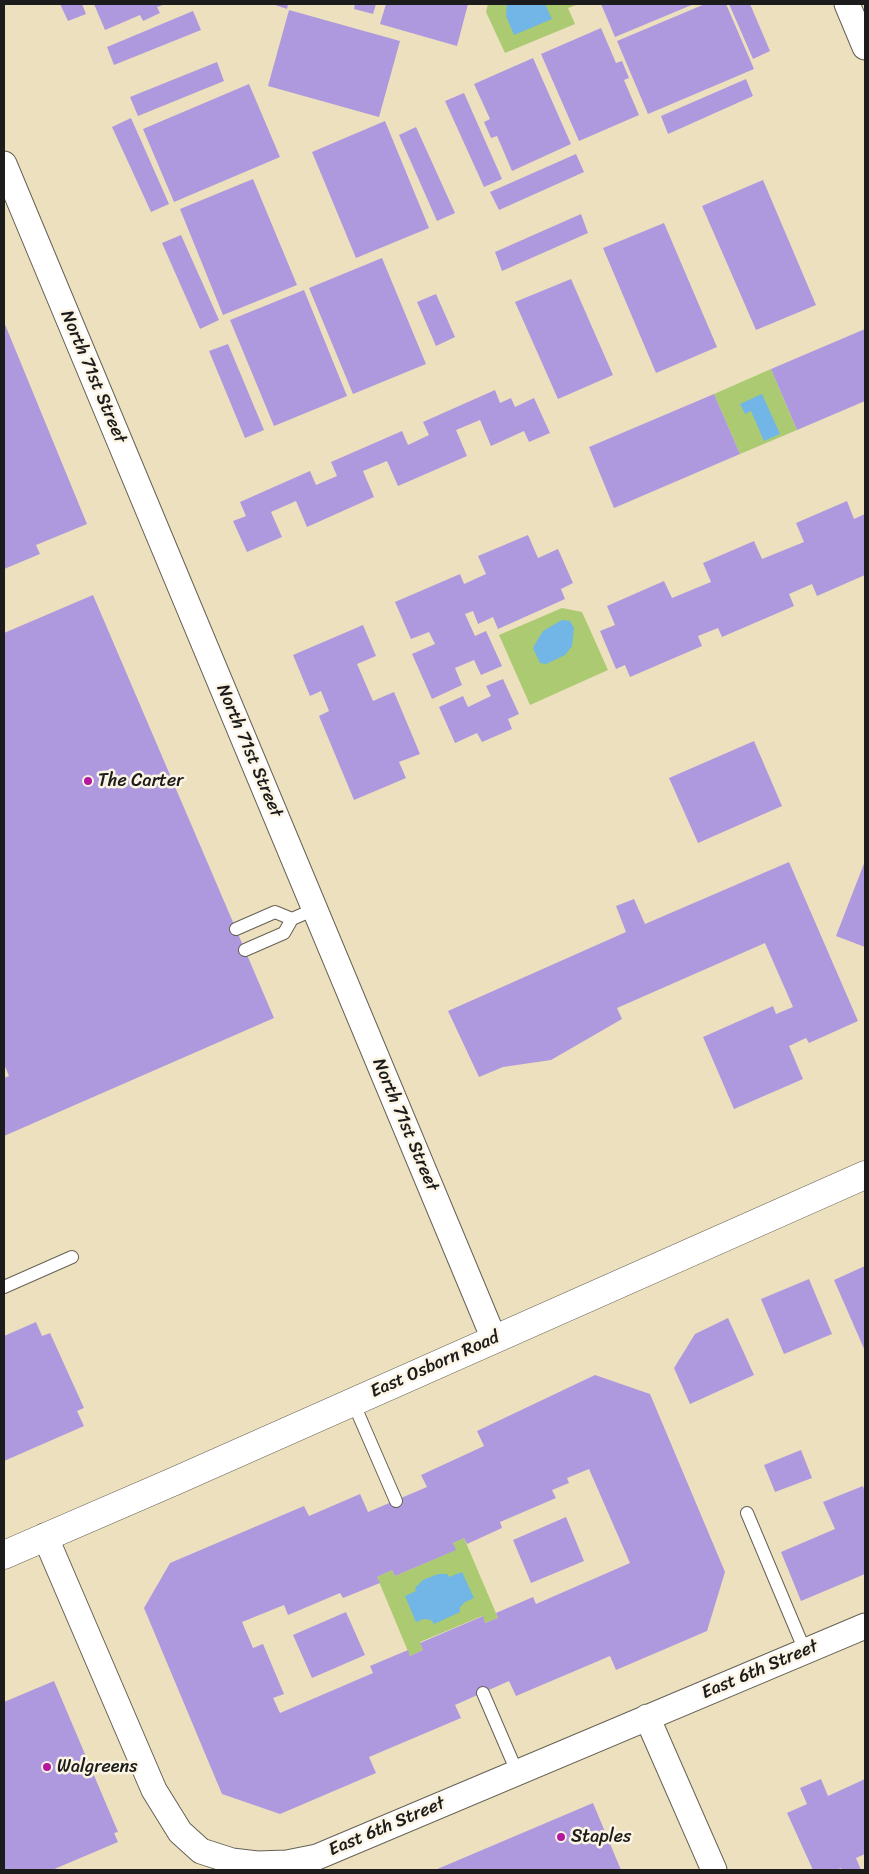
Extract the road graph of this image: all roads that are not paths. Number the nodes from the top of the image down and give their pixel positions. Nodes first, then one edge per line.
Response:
1 (847, 4) edge
2 (865, 47) edge
3 (7, 179) edge
4 (303, 914) junction
5 (236, 929) dead end
6 (245, 950) dead end
7 (865, 1175) edge
8 (72, 1257) dead end
9 (4, 1287) edge
10 (494, 1338) junction
11 (352, 1402) junction
12 (396, 1500) dead end
13 (747, 1513) dead end
14 (45, 1536) junction
15 (4, 1555) edge
16 (865, 1626) edge
17 (806, 1651) junction
18 (483, 1693) dead end
19 (647, 1716) junction
20 (517, 1772) junction
21 (714, 1870) edge

1 - 2 street
3 - 4 street, North 71st Street
4 - 5 lane
4 - 6 lane
4 - 10 street, North 71st Street
7 - 10 main road, East Osborn Road
8 - 9 lane
10 - 11 main road, East Osborn Road
11 - 12 lane
11 - 14 main road, East Osborn Road
13 - 17 lane
14 - 15 main road, East Osborn Road
14 - 20 street, East 6th Street
16 - 17 street, East 6th Street
17 - 19 street, East 6th Street
18 - 20 lane
19 - 20 street, East 6th Street
19 - 21 street

